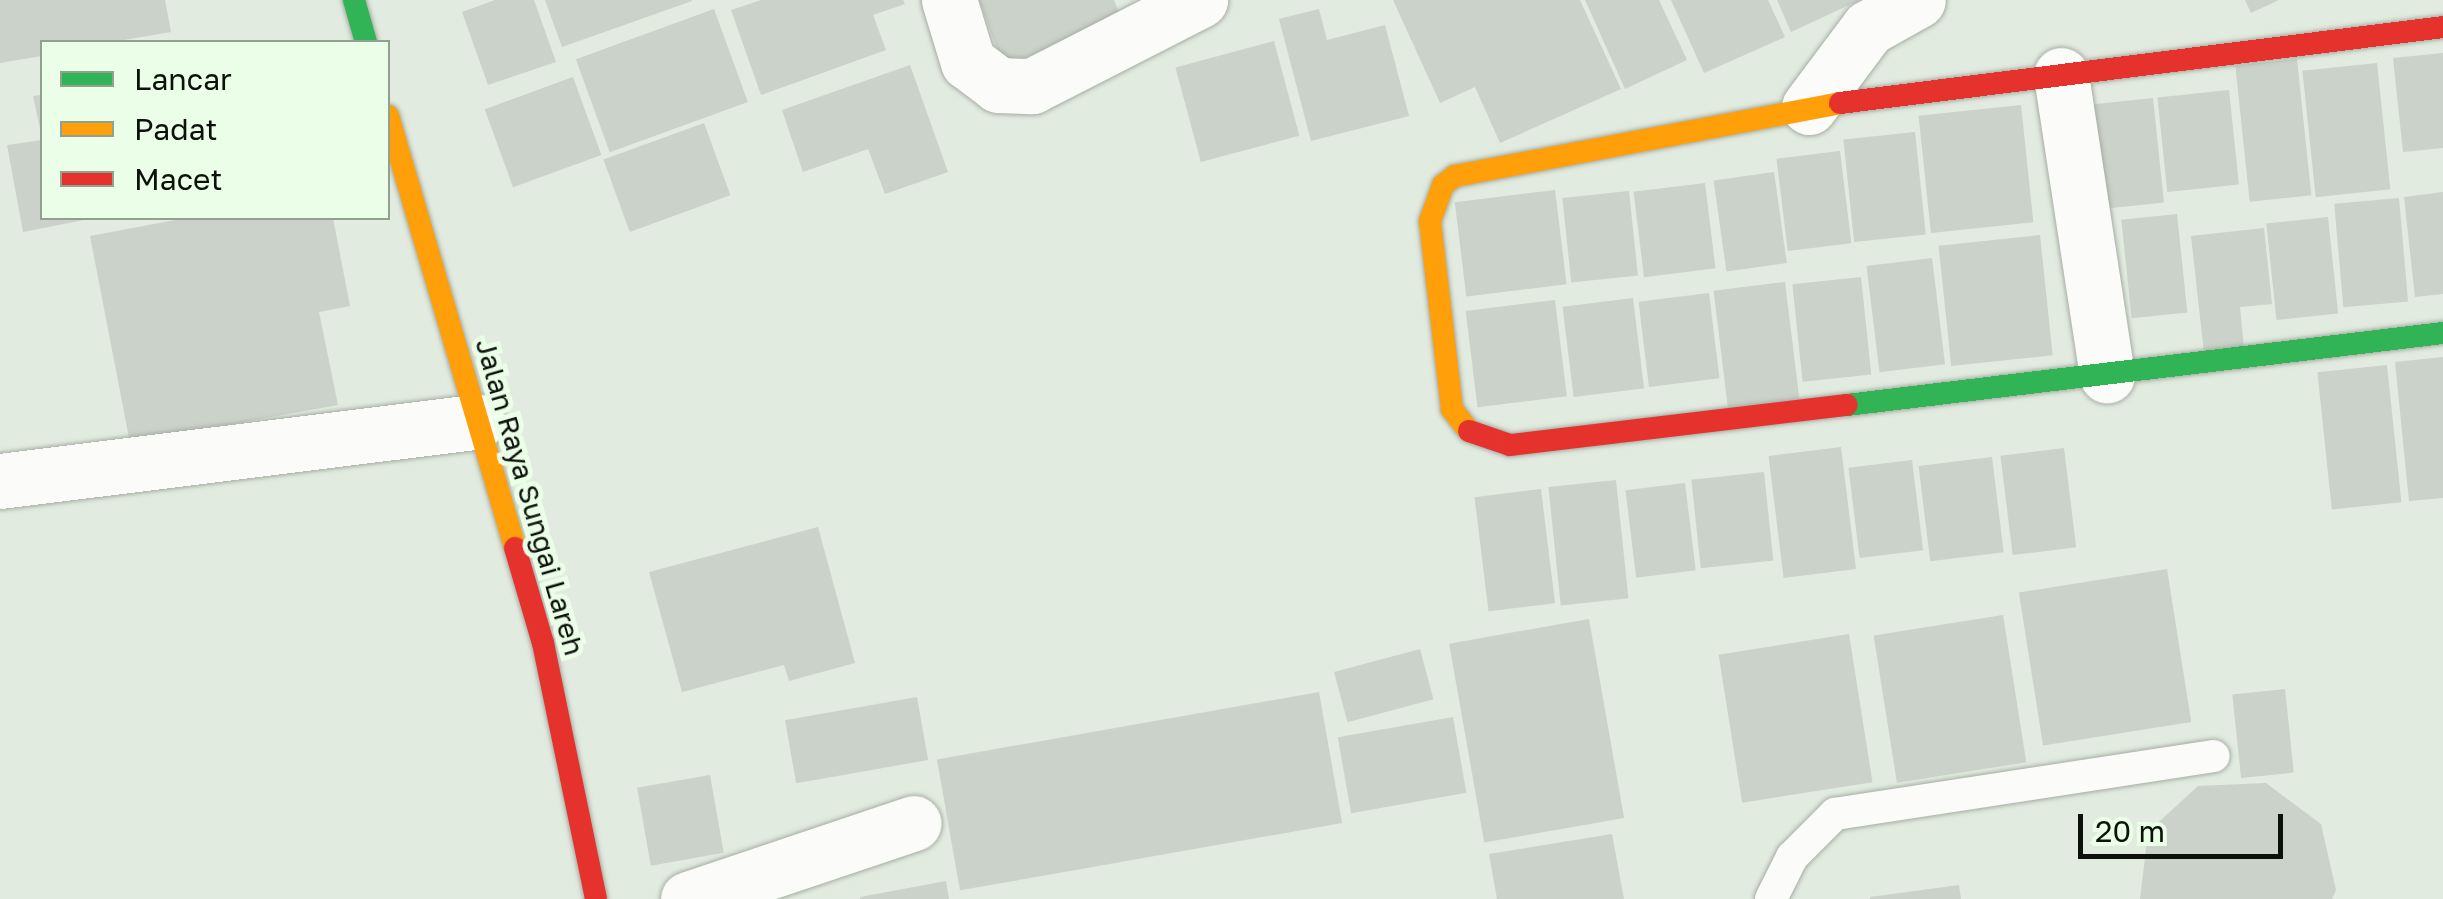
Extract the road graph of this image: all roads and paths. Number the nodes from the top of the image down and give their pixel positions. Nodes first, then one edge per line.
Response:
1 (354, 0) edge
2 (949, 0) edge
3 (1200, 0) edge
4 (1918, 0) edge
5 (2443, 27) edge
6 (365, 40) edge
7 (2061, 75) junction
8 (1809, 107) junction
9 (390, 123) edge
10 (2443, 333) edge
11 (2107, 374) junction
12 (477, 422) junction
13 (0, 482) edge
14 (2214, 756) dead end
15 (914, 822) dead end
16 (695, 898) edge
17 (596, 899) edge
18 (1772, 899) edge

1 - 6 street
2 - 3 street
4 - 8 street
5 - 7 street
7 - 8 street
7 - 11 street
8 - 11 street
9 - 12 street, Jalan Raya Sungai Lareh
10 - 11 street
12 - 13 street
12 - 17 street, Jalan Raya Sungai Lareh
14 - 18 lane
15 - 16 street

